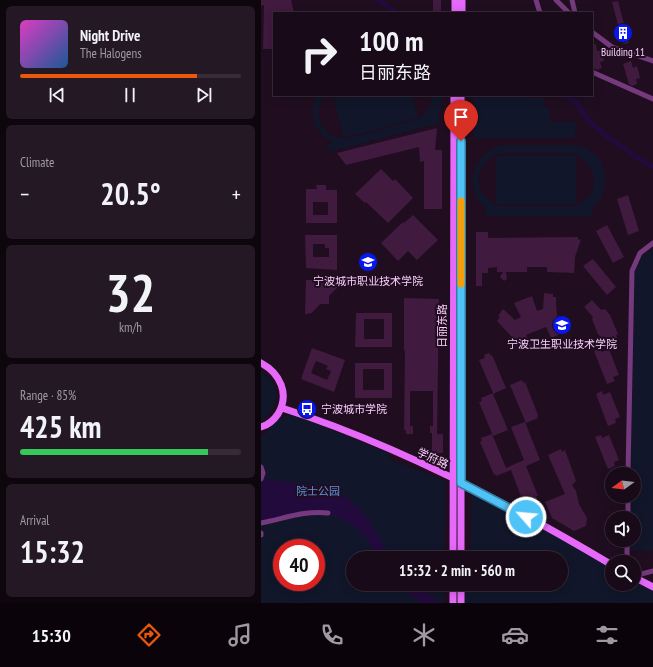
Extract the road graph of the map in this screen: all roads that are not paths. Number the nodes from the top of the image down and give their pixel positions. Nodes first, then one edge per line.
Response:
1 (455, 0) edge
2 (462, 0) edge
3 (537, 0) edge
4 (556, 0) edge
5 (572, 0) edge
6 (455, 12) edge
7 (462, 12) edge
8 (540, 12) edge
9 (568, 12) edge
10 (575, 12) edge
11 (593, 33) edge
12 (653, 61) edge
13 (593, 72) edge
14 (454, 96) edge
15 (461, 96) edge
16 (653, 99) edge
17 (653, 243) edge
18 (261, 363) edge
19 (282, 408) junction
20 (261, 427) edge
21 (261, 467) edge
22 (629, 467) edge
23 (261, 479) edge
24 (453, 479) junction
25 (461, 483) junction
26 (328, 512) dead end
27 (261, 523) edge
28 (453, 551) edge
29 (461, 551) edge
30 (605, 561) edge
31 (653, 571) edge
32 (641, 575) edge
33 (641, 581) edge
34 (653, 587) edge

1 - 6 main road
2 - 7 main road
3 - 8 street
4 - 9 street
5 - 10 street
11 - 12 street
13 - 16 street
14 - 24 main road, 日丽东路
15 - 25 main road, 日丽东路
17 - 22 street
18 - 19 main road
19 - 20 main road
19 - 24 main road, 学府路
21 - 23 street
24 - 25 main road, 学府路
24 - 28 main road, 日丽东路
25 - 29 main road, 日丽东路
25 - 30 main road, 学府路
26 - 27 street
31 - 32 street
33 - 34 main road

